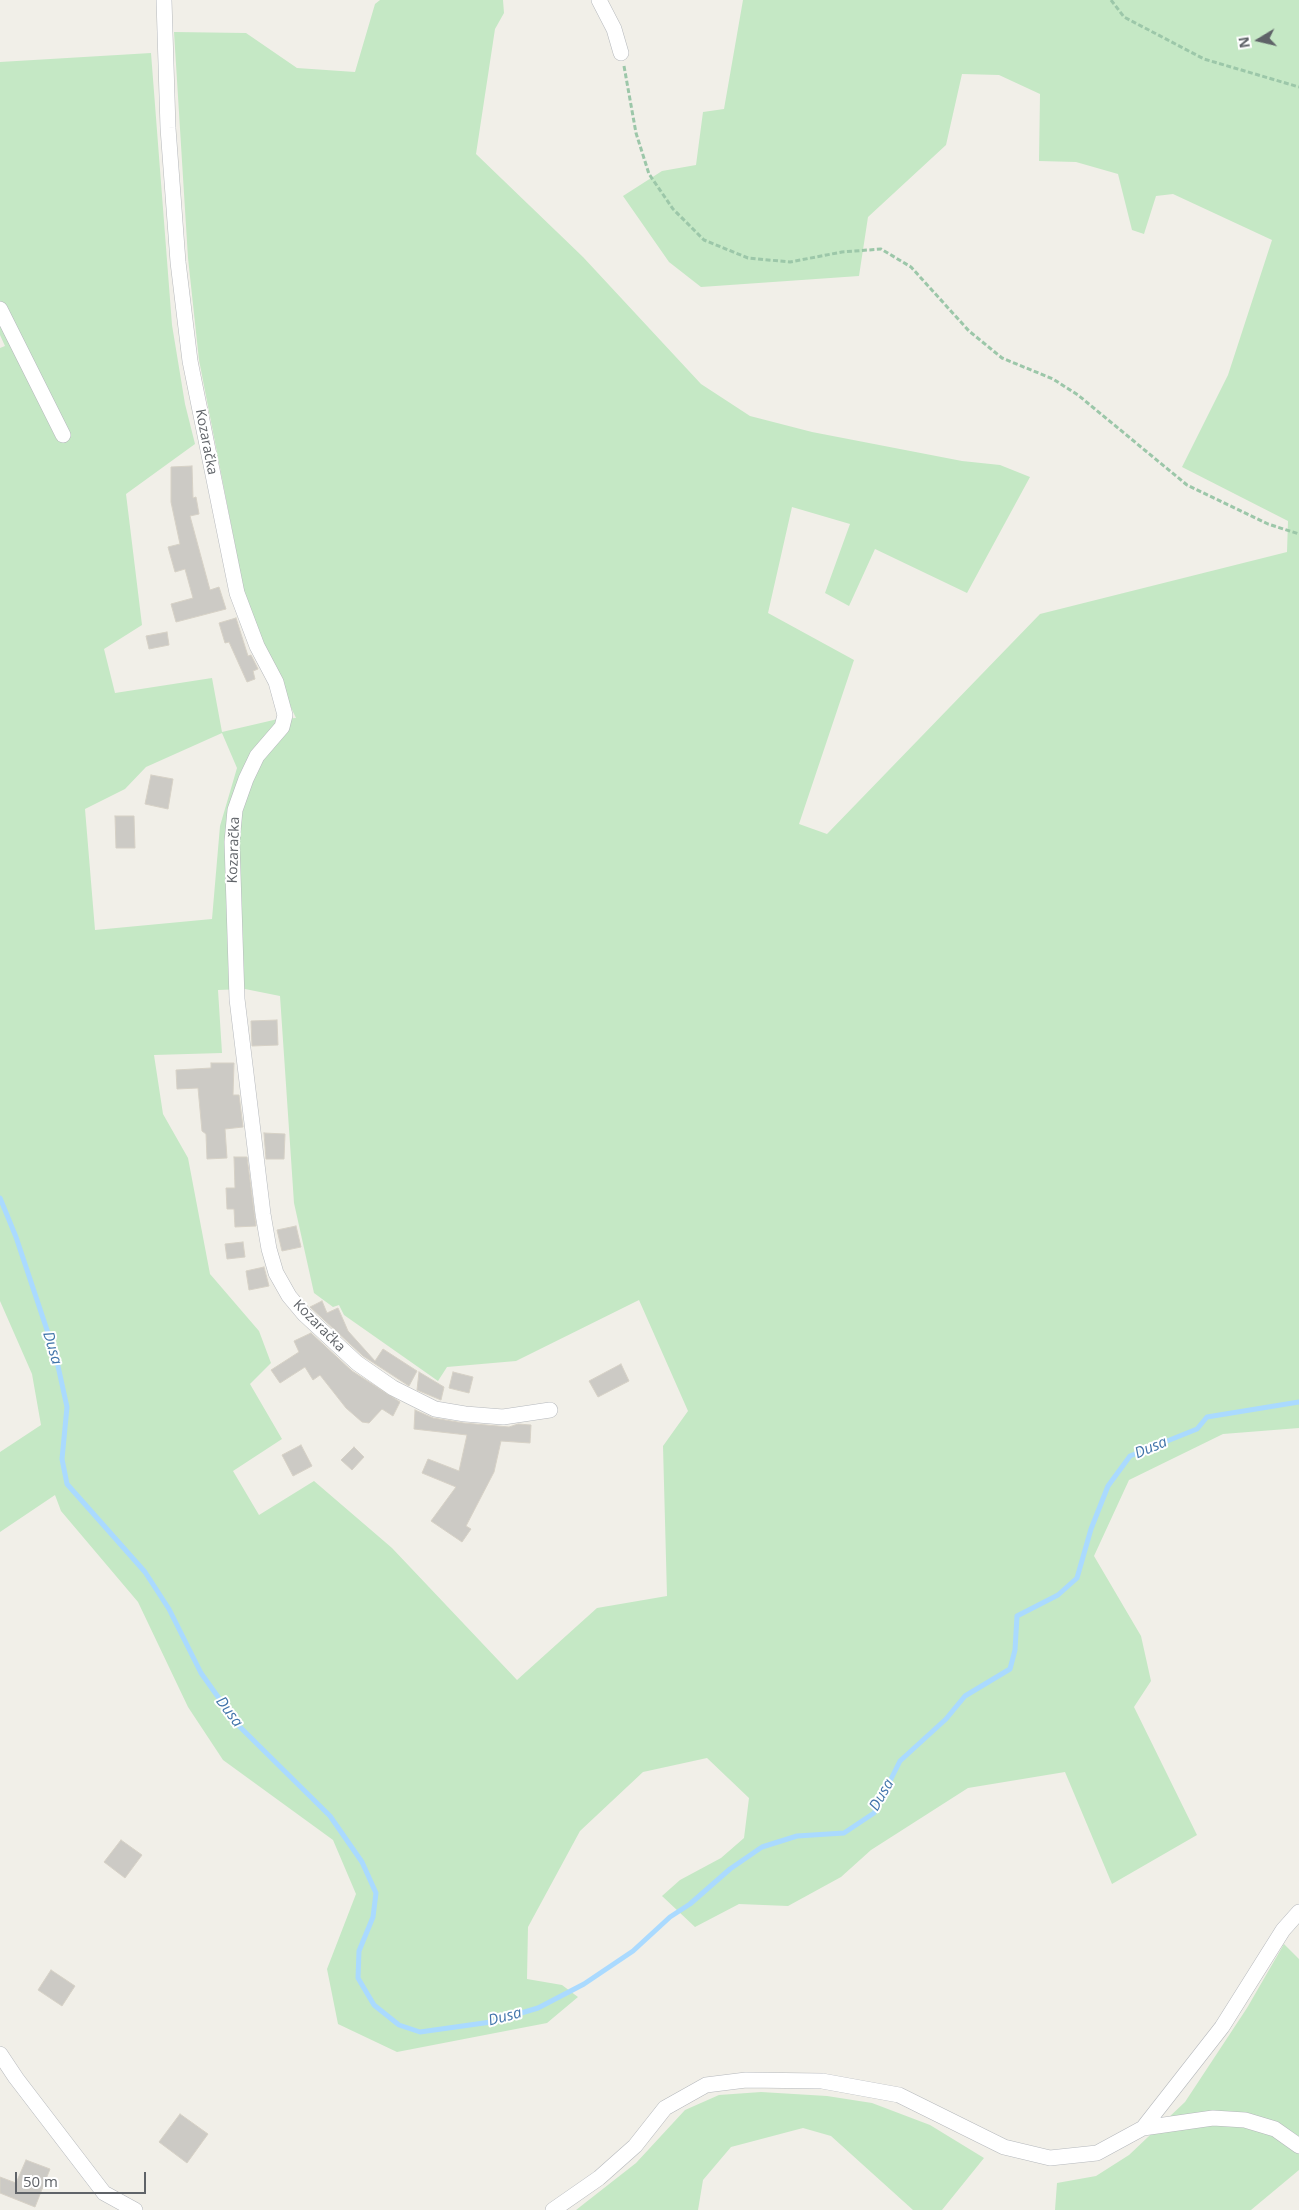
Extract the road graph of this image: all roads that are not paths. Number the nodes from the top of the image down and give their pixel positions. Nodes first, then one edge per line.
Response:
1 (164, 0) edge
2 (599, 0) edge
3 (620, 53) road end
4 (0, 309) edge
5 (63, 435) dead end
6 (550, 1410) dead end
7 (1299, 1912) edge
8 (0, 2054) edge
9 (1143, 2128) junction
10 (1299, 2146) edge
11 (135, 2210) edge
12 (553, 2210) edge

1 - 6 street, Kozaračka
2 - 3 street
4 - 5 street
7 - 9 street
8 - 11 street
9 - 10 street
9 - 12 street

